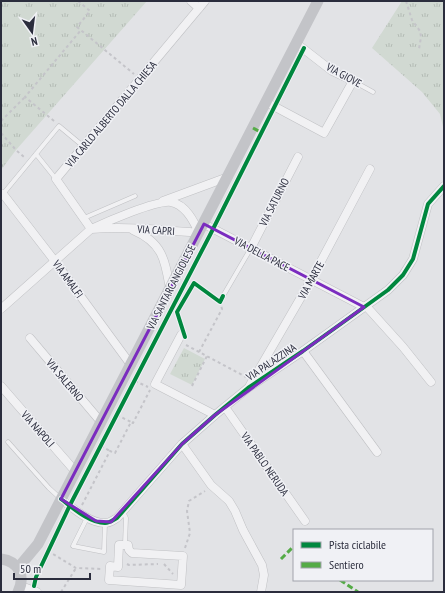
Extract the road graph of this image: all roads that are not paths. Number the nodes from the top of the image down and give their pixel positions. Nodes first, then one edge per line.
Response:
1 (191, 1) edge
2 (206, 1) edge
3 (318, 1) edge
4 (199, 8) junction
5 (296, 43) junction
6 (353, 81) junction
7 (374, 92) dead end
8 (266, 102) junction
9 (83, 146) junction
10 (36, 154) junction
11 (298, 157) dead end
12 (370, 169) dead end
13 (228, 177) junction
14 (56, 179) junction
15 (444, 186) edge
16 (3, 194) joint
17 (136, 196) dead end
18 (155, 204) junction
19 (84, 218) junction
20 (126, 228) junction
21 (201, 229) junction
22 (89, 231) junction
23 (251, 248) junction
24 (54, 260) junction
25 (311, 280) junction
26 (170, 289) junction
27 (223, 296) road end
28 (365, 307) junction
29 (1, 309) edge
30 (181, 335) dead end
31 (30, 338) dead end
32 (303, 351) junction
33 (130, 365) junction
34 (431, 382) dead end
35 (1, 386) edge
36 (248, 388) junction
37 (226, 407) junction
38 (214, 415) junction
39 (101, 422) junction
40 (8, 442) dead end
41 (182, 444) junction
42 (377, 452) dead end
43 (75, 471) junction
44 (60, 499) junction
45 (123, 511) junction
46 (87, 517) junction
47 (305, 521) dead end
48 (105, 523) junction
49 (125, 544) dead end
50 (1, 559) edge
51 (18, 568) junction
52 (182, 585) joint
53 (20, 589) edge
54 (36, 592) edge
55 (261, 592) edge

1 - 4 street
2 - 4 street, VIA CARLO ALBERTO DALLA CHIESA
3 - 5 main road, VIA SANTARCANGIOLESE
4 - 9 street, VIA CARLO ALBERTO DALLA CHIESA
5 - 6 street, VIA GIOVE
5 - 8 main road, VIA SANTARCANGIOLESE
6 - 7 lane, VIA GIOVE
6 - 8 street
8 - 13 main road, VIA SANTARCANGIOLESE
9 - 10 lane
9 - 14 street, VIA CARLO ALBERTO DALLA CHIESA
10 - 14 lane
10 - 16 lane
11 - 23 street, VIA SATURNO
12 - 25 street, VIA MARTE
13 - 18 street, VIA CAPRI
13 - 21 main road, VIA SANTARCANGIOLESE
14 - 19 street
15 - 28 street, VIA PALAZZINA
16 - 24 street, VIA AMALFI
17 - 19 lane
18 - 21 street, VIA CAPRI
18 - 22 street, VIA CAPRI
19 - 22 street
20 - 21 street, VIA CAPRI
20 - 22 street, VIA CAPRI
20 - 26 street, VIA CAPRI
21 - 23 street, VIA DELLA PACE
21 - 26 main road, VIA SANTARCANGIOLESE
22 - 24 street, VIA CAPRI
23 - 25 street, VIA DELLA PACE
23 - 27 lane
24 - 29 street, VIA CAPRI
24 - 33 street, VIA AMALFI
25 - 28 street, VIA DELLA PACE
25 - 36 street, VIA MARTE
26 - 33 main road, VIA SANTARCANGIOLESE
28 - 32 street, VIA PALAZZINA
28 - 34 street
30 - 38 street
31 - 39 street, VIA SALERNO
32 - 36 street, VIA PALAZZINA
32 - 42 street
33 - 39 main road, VIA SANTARCANGIOLESE
35 - 43 street, VIA NAPOLI
36 - 37 street, VIA PALAZZINA
37 - 38 street, VIA PALAZZINA
37 - 47 street, VIA PABLO NERUDA
38 - 41 street, VIA PALAZZINA
39 - 43 main road, VIA SANTARCANGIOLESE
40 - 44 lane
41 - 45 street, VIA PALAZZINA
41 - 55 street
43 - 44 main road, VIA SANTARCANGIOLESE
44 - 46 street
44 - 51 main road, VIA SANTARCANGIOLESE
45 - 48 street, VIA PALAZZINA
45 - 49 lane
46 - 48 street
46 - 48 lane
50 - 51 main road
51 - 53 main road
52 - 52 street
53 - 54 street

